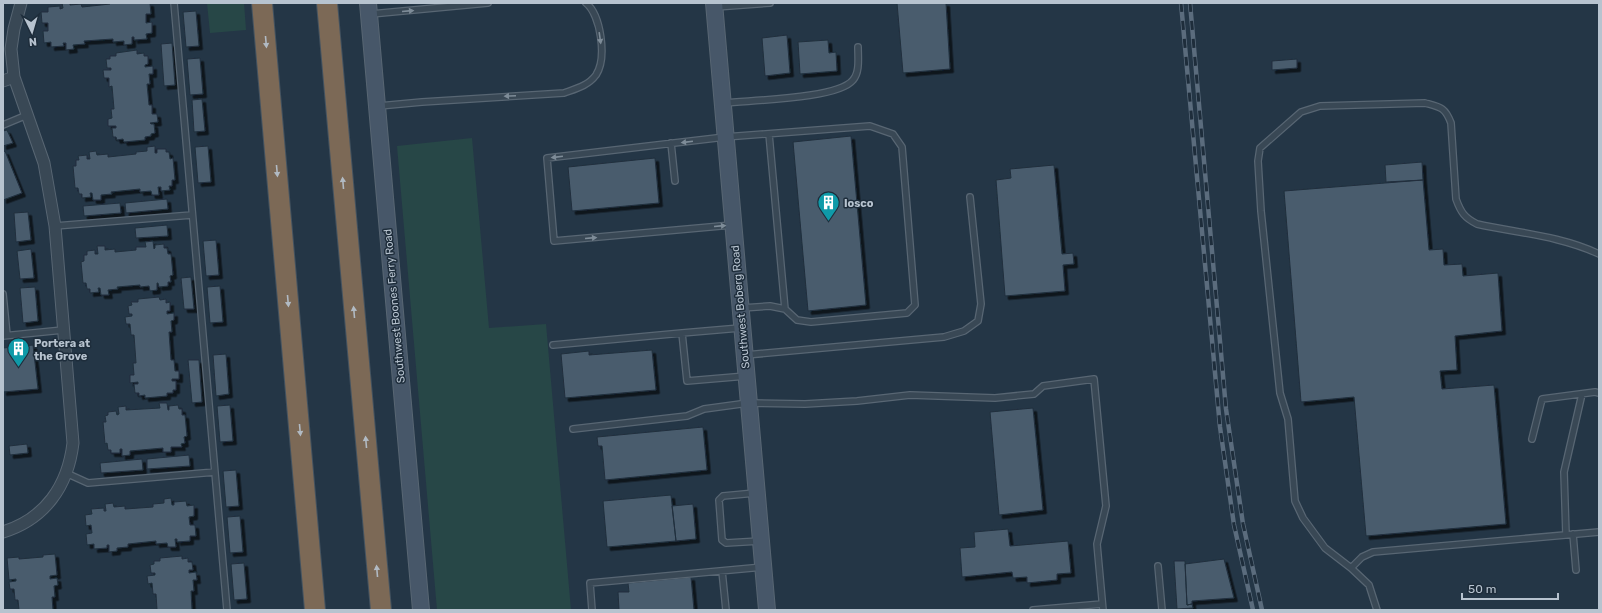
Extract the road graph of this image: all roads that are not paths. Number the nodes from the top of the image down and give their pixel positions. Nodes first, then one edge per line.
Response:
1 (21, 3) edge
2 (174, 3) edge
3 (262, 3) edge
4 (327, 3) edge
5 (488, 3) edge
6 (586, 3) edge
7 (770, 3) edge
8 (714, 5) edge
9 (368, 9) edge
10 (858, 48) dead end
11 (14, 77) junction
12 (3, 81) edge
13 (722, 103) junction
14 (377, 106) junction
15 (27, 115) junction
16 (3, 125) edge
17 (769, 134) junction
18 (725, 137) junction
19 (671, 143) junction
20 (675, 181) dead end
21 (970, 197) dead end
22 (192, 215) junction
23 (733, 225) junction
24 (54, 226) junction
25 (1599, 254) edge
26 (3, 294) edge
27 (740, 308) junction
28 (784, 309) junction
29 (742, 328) junction
30 (63, 330) junction
31 (682, 333) junction
32 (5, 335) edge
33 (552, 345) dead end
34 (744, 355) junction
35 (746, 376) junction
36 (1599, 393) edge
37 (1582, 394) junction
38 (748, 403) junction
39 (573, 429) dead end
40 (1532, 439) dead end
41 (215, 472) junction
42 (65, 473) junction
43 (756, 492) junction
44 (3, 532) edge
45 (1599, 532) edge
46 (1573, 534) junction
47 (1566, 535) junction
48 (761, 541) junction
49 (1158, 566) dead end
50 (763, 567) junction
51 (1351, 568) junction
52 (1576, 570) dead end
53 (722, 571) junction
54 (1103, 607) edge
55 (227, 610) edge
56 (315, 610) edge
57 (381, 610) edge
58 (421, 610) edge
59 (592, 610) edge
60 (726, 610) edge
61 (767, 610) edge
62 (1033, 610) edge
63 (1162, 610) edge
64 (1377, 610) edge

1 - 11 street
2 - 22 lane
3 -> 56 highway
57 -> 4 highway
9 -> 5 lane
6 -> 14 lane
7 - 8 lane
8 - 13 street, Southwest Boberg Road
9 - 14 street, Southwest Boones Ferry Road
10 - 13 lane
11 - 12 street
11 - 15 street
13 - 18 street, Southwest Boberg Road
14 - 58 street, Southwest Boones Ferry Road
15 - 16 lane
15 - 24 street
17 - 18 lane
17 - 28 lane
17 - 28 lane
18 -> 19 lane
18 - 23 street, Southwest Boberg Road
19 - 20 lane
19 -> 23 lane
21 - 34 lane
22 - 24 lane
22 - 41 lane
23 - 27 street, Southwest Boberg Road
24 - 30 street
25 - 51 lane
26 - 32 lane
27 - 28 lane
27 - 29 street, Southwest Boberg Road
29 - 31 lane
29 - 34 street, Southwest Boberg Road
30 - 32 lane
30 - 42 street
31 - 33 lane
31 - 35 lane
34 - 35 street, Southwest Boberg Road
35 - 38 street, Southwest Boberg Road
36 - 37 lane
37 - 40 lane
37 - 47 lane
38 - 39 lane
38 - 43 street, Southwest Boberg Road
38 - 54 lane
41 - 42 lane
41 - 55 lane
42 - 44 street
43 - 48 street, Southwest Boberg Road
43 - 48 lane
45 - 46 lane
46 - 47 lane
46 - 52 lane
47 - 51 lane
48 - 50 street, Southwest Boberg Road
49 - 63 lane
50 - 53 lane
50 - 61 street, Southwest Boberg Road
51 - 64 lane
53 - 59 lane
53 - 60 lane
54 - 62 lane

